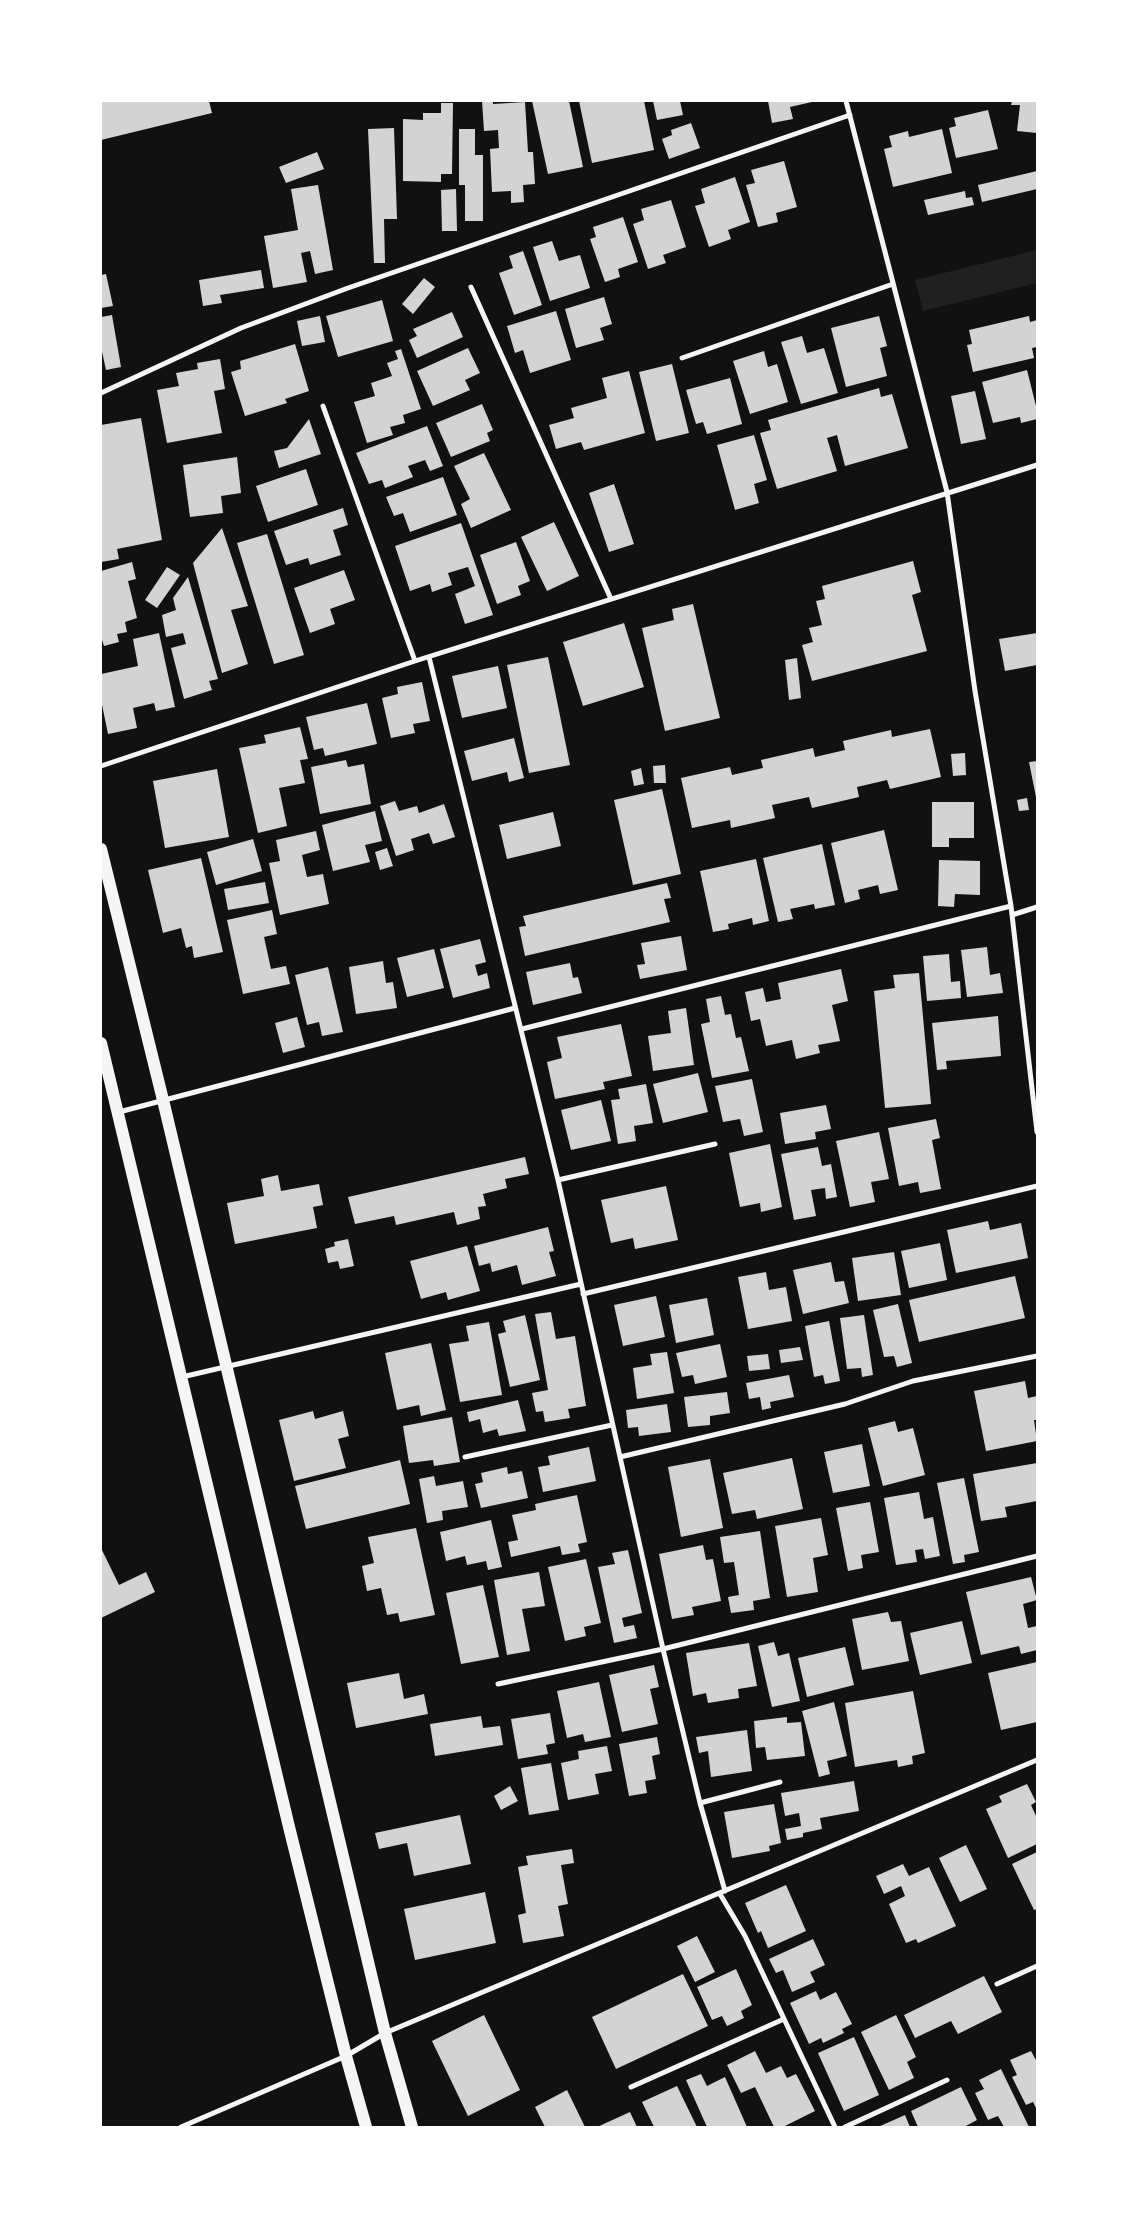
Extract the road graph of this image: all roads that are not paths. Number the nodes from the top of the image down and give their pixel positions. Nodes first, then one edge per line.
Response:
1 (846, 101) edge
2 (850, 115) junction
3 (893, 284) junction
4 (470, 287) dead end
5 (682, 358) dead end
6 (101, 393) edge
7 (323, 406) dead end
8 (1037, 465) edge
9 (947, 492) junction
10 (611, 599) junction
11 (429, 657) junction
12 (415, 661) junction
13 (101, 766) edge
14 (101, 849) edge
15 (1011, 906) junction
16 (1037, 907) edge
17 (1012, 915) junction
18 (515, 1008) junction
19 (522, 1029) junction
20 (101, 1044) edge
21 (163, 1100) junction
22 (117, 1112) junction
23 (1037, 1132) edge
24 (715, 1144) dead end
25 (558, 1180) junction
26 (1037, 1186) edge
27 (581, 1284) junction
28 (583, 1294) junction
29 (1037, 1356) edge
30 (226, 1367) junction
31 (181, 1377) junction
32 (612, 1424) junction
33 (465, 1458) dead end
34 (620, 1458) junction
35 (1037, 1556) edge
36 (662, 1649) junction
37 (498, 1684) dead end
38 (1037, 1760) edge
39 (780, 1782) dead end
40 (700, 1803) junction
41 (723, 1892) junction
42 (1037, 1966) edge
43 (997, 1984) dead end
44 (784, 2019) junction
45 (384, 2033) junction
46 (346, 2056) junction
47 (947, 2080) dead end
48 (631, 2087) dead end
49 (181, 2127) edge
50 (366, 2127) edge
51 (412, 2127) edge
52 (835, 2127) edge
53 (845, 2127) edge

1 - 2 street
2 - 3 street
2 - 6 street
3 - 5 street
3 - 9 street
4 - 10 street
7 - 12 street
8 - 9 street
9 - 10 street
9 - 15 street
10 - 11 street
11 - 12 street
11 - 18 street
12 - 13 street
14 - 21 main road
15 - 17 street
15 - 19 street
16 - 17 street
17 - 23 street
18 - 19 street
18 - 21 street
19 - 25 street
20 - 22 main road
21 - 22 street
21 - 30 main road
22 - 31 main road
24 - 25 street
25 - 27 street
26 - 28 street
27 - 28 street
27 - 30 street
28 - 32 street
29 - 34 street
30 - 31 street
30 - 45 main road
31 - 46 main road
32 - 33 street
32 - 34 street
34 - 36 street
35 - 36 street
36 - 37 street
36 - 40 street
38 - 41 street
39 - 40 street
40 - 41 street
41 - 44 street
41 - 45 street
42 - 43 street
44 - 48 street
44 - 52 street
45 - 46 street
45 - 51 main road
46 - 49 street
46 - 50 main road
47 - 53 street

